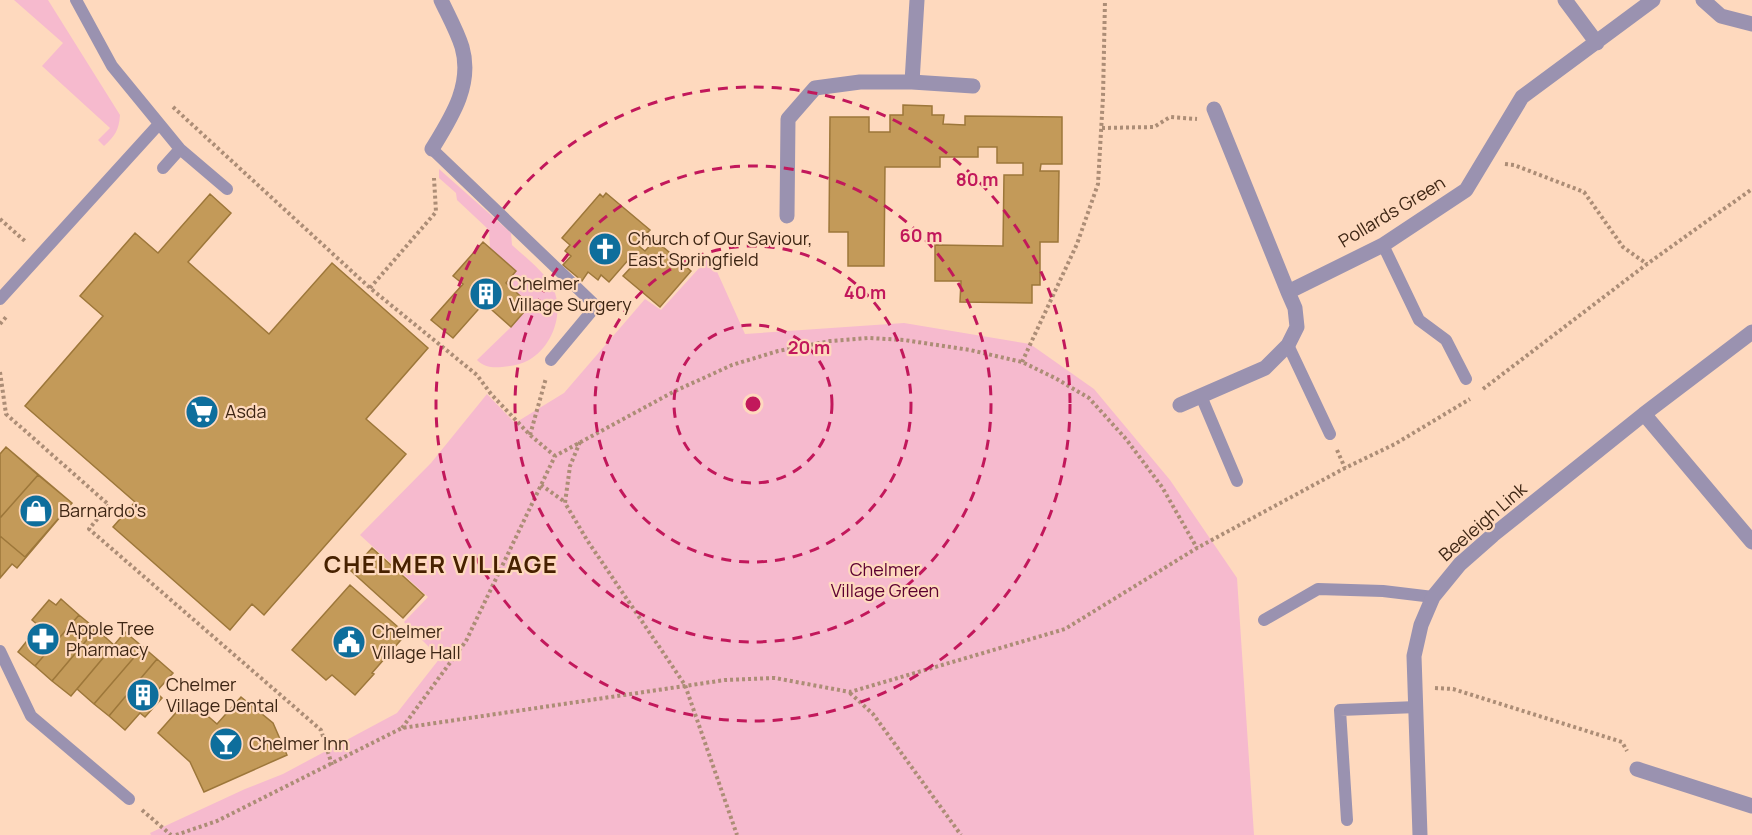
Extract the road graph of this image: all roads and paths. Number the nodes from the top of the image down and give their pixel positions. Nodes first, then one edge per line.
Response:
1 (76, 0) edge
2 (441, 0) edge
3 (917, 0) edge
4 (1105, 0) edge
5 (1565, 0) edge
6 (1653, 0) edge
7 (1703, 0) edge
8 (1752, 24) edge
9 (1597, 43) junction
10 (912, 82) junction
11 (973, 86) dead end
12 (172, 106) dead end
13 (1215, 109) joint
14 (159, 124) junction
15 (1102, 128) junction
16 (432, 148) junction
17 (180, 149) junction
18 (1483, 162) junction
19 (163, 168) dead end
20 (227, 189) dead end
21 (1752, 189) edge
22 (787, 216) dead end
23 (1383, 245) junction
24 (1647, 264) junction
25 (370, 288) junction
26 (1288, 292) junction
27 (0, 299) edge
28 (1752, 332) edge
29 (1288, 345) junction
30 (551, 360) joint
31 (1022, 362) junction
32 (0, 372) edge
33 (1467, 380) dead end
34 (1200, 396) junction
35 (1180, 405) dead end
36 (1644, 414) junction
37 (1330, 434) dead end
38 (530, 435) junction
39 (580, 441) junction
40 (555, 456) junction
41 (1238, 481) dead end
42 (541, 485) junction
43 (565, 503) junction
44 (1752, 542) edge
45 (1197, 548) junction
46 (1433, 597) junction
47 (1264, 620) dead end
48 (0, 651) edge
49 (685, 685) junction
50 (1416, 686) junction
51 (850, 692) junction
52 (1417, 707) junction
53 (402, 729) junction
54 (332, 765) junction
55 (1638, 770) joint
56 (129, 799) joint
57 (1752, 806) edge
58 (1347, 820) dead end
59 (171, 835) edge
60 (176, 835) edge
61 (737, 835) edge
62 (962, 835) edge
63 (1420, 835) edge

1 - 14 lane
2 - 16 street
3 - 10 street
4 - 15 path
5 - 9 street
6 - 9 street, Pollards Green
7 - 8 street
9 - 18 street, Pollards Green
10 - 11 street
10 - 22 street
12 - 25 path
13 - 15 path
13 - 26 street
14 - 17 lane
14 - 27 lane
15 - 31 path
16 - 25 path
16 - 30 lane
17 - 19 lane
17 - 20 lane
18 - 23 street, Pollards Green
18 - 24 path
21 - 24 path
23 - 26 street, Pollards Green
23 - 33 lane
24 - 45 path
25 - 38 path
26 - 29 street
28 - 36 street, Beeleigh Link
29 - 34 street
29 - 37 lane
30 - 38 path
31 - 39 path
31 - 45 path
32 - 54 path
34 - 35 street
34 - 41 lane
36 - 44 street
36 - 46 street, Beeleigh Link
38 - 40 path
39 - 40 path
39 - 43 path
40 - 42 path
42 - 43 path
42 - 53 path
43 - 49 path
45 - 51 path
46 - 47 lane
46 - 50 street, Beeleigh Link
48 - 56 lane
49 - 51 path
49 - 53 path
49 - 61 path
50 - 52 street, Beeleigh Link
50 - 55 path
51 - 62 path
52 - 58 lane
52 - 63 street, Beeleigh Link
53 - 54 path
54 - 60 path
55 - 57 street
56 - 59 path

